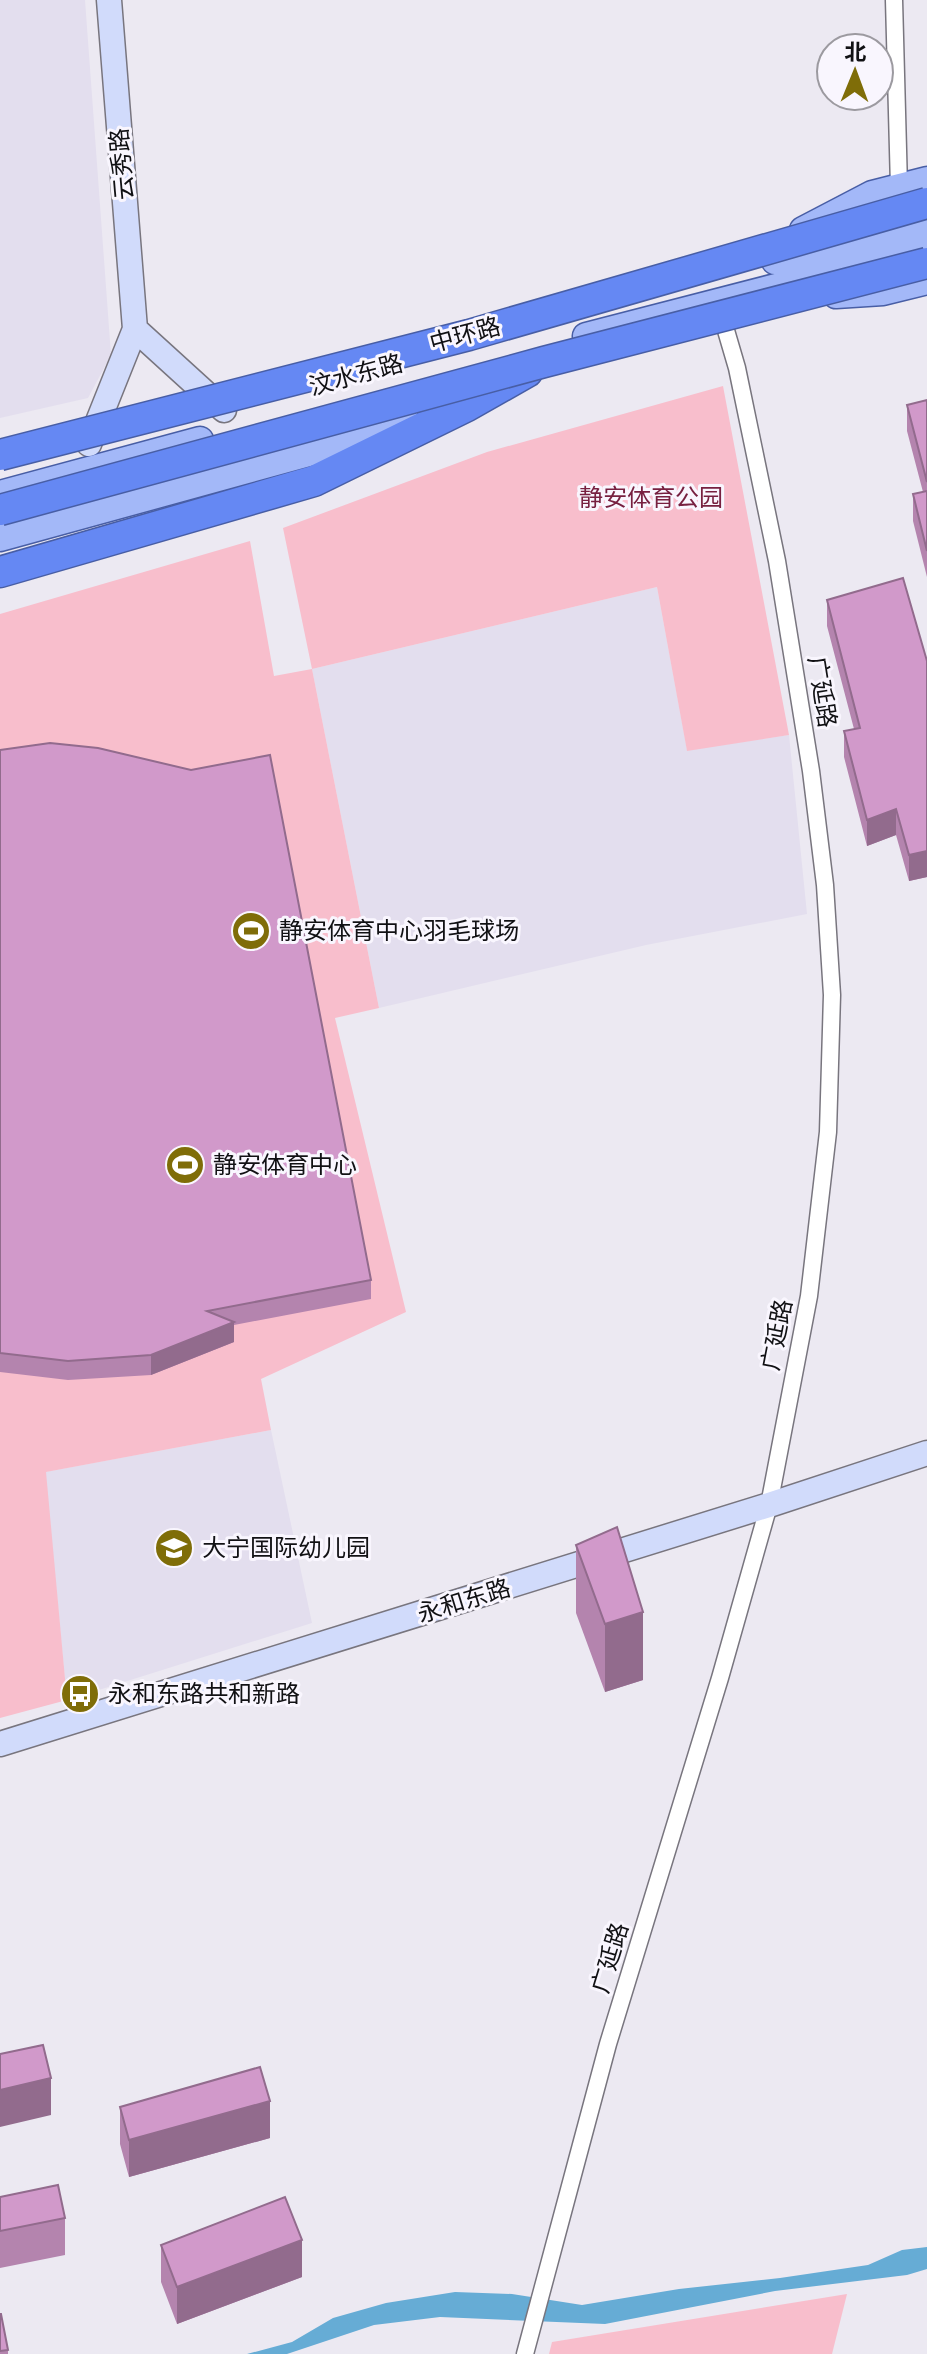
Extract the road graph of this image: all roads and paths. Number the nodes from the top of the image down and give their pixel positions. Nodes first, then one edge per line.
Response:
1 (109, 0) edge
2 (894, 0) edge
3 (927, 180) edge
4 (899, 187) junction
5 (927, 203) edge
6 (927, 223) edge
7 (927, 248) edge
8 (927, 263) edge
9 (927, 281) edge
10 (714, 290) junction
11 (135, 329) junction
12 (469, 335) junction
13 (493, 362) junction
14 (544, 362) junction
15 (224, 410) junction
16 (88, 446) junction
17 (0, 447) edge
18 (0, 455) edge
19 (0, 470) edge
20 (0, 494) edge
21 (0, 510) edge
22 (0, 538) edge
23 (0, 572) edge
24 (927, 1453) edge
25 (769, 1505) junction
26 (0, 1744) edge
27 (526, 2350) edge

1 - 11 street, 云秀路
2 - 4 street
3 - 4 main road, 汶水东路
4 - 10 main road, 汶水东路
5 - 12 highway, 中环路, bridge
6 - 10 main road, 汶水东路
7 - 10 main road, 汶水东路
8 - 14 highway, 中环路, bridge
9 - 10 main road, 汶水东路
10 - 13 main road, 汶水东路
10 - 15 main road, 汶水东路
10 - 25 street, 广延路
11 - 15 street
11 - 16 street
12 - 17 highway, bridge
12 - 18 highway, 中环路, bridge
13 - 20 main road, 汶水东路
13 - 22 main road, 汶水东路
14 - 21 highway, 中环路, bridge
14 - 23 highway, bridge
15 - 16 main road, 汶水东路
16 - 19 main road, 汶水东路
24 - 25 street, 永和东路
25 - 26 street, 永和东路
25 - 27 street, 广延路

